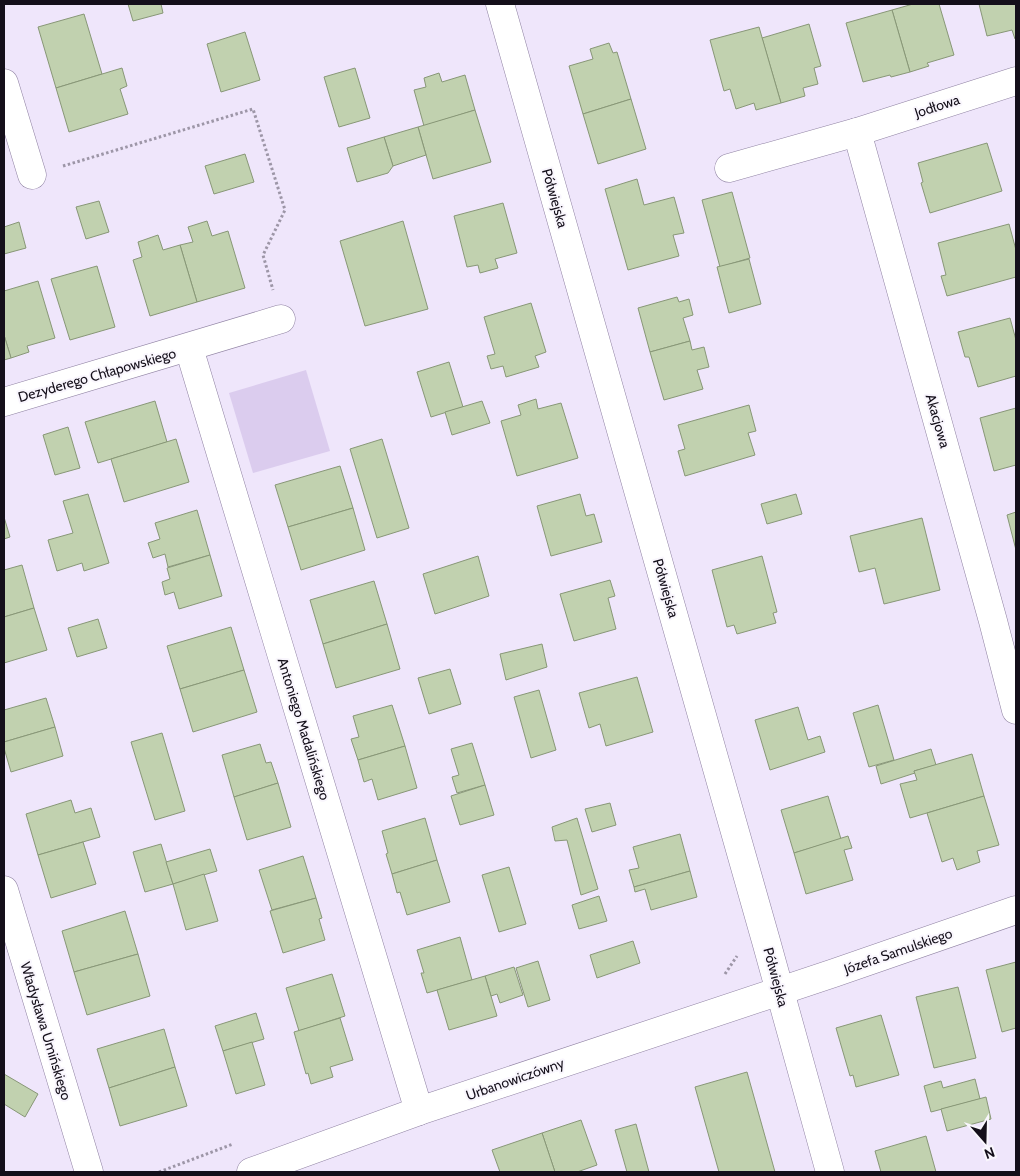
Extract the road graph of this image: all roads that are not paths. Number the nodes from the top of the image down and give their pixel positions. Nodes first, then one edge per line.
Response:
1 (500, 4) edge
2 (1016, 81) edge
3 (4, 83) edge
4 (858, 132) junction
5 (728, 168) dead end
6 (32, 175) road end
7 (281, 319) road end
8 (189, 348) junction
9 (4, 402) edge
10 (1016, 710) edge
11 (4, 890) edge
12 (1016, 910) edge
13 (780, 991) junction
14 (419, 1111) junction
15 (88, 1172) edge
16 (251, 1172) edge
17 (830, 1172) edge

1 - 13 street, Półwiejska
2 - 4 street, Jodłowa
3 - 6 street
4 - 5 street, Jodłowa
4 - 10 street, Akacjowa
7 - 8 street, Dezyderego Chłapowskiego
8 - 9 street, Dezyderego Chłapowskiego
8 - 14 street, Antoniego Madalińskiego
11 - 15 street, Władysława Umińskiego
12 - 13 street, Józefa Samulskiego
13 - 14 street, Urbanowiczówny
13 - 17 street, Półwiejska
14 - 16 street, Urbanowiczówny

